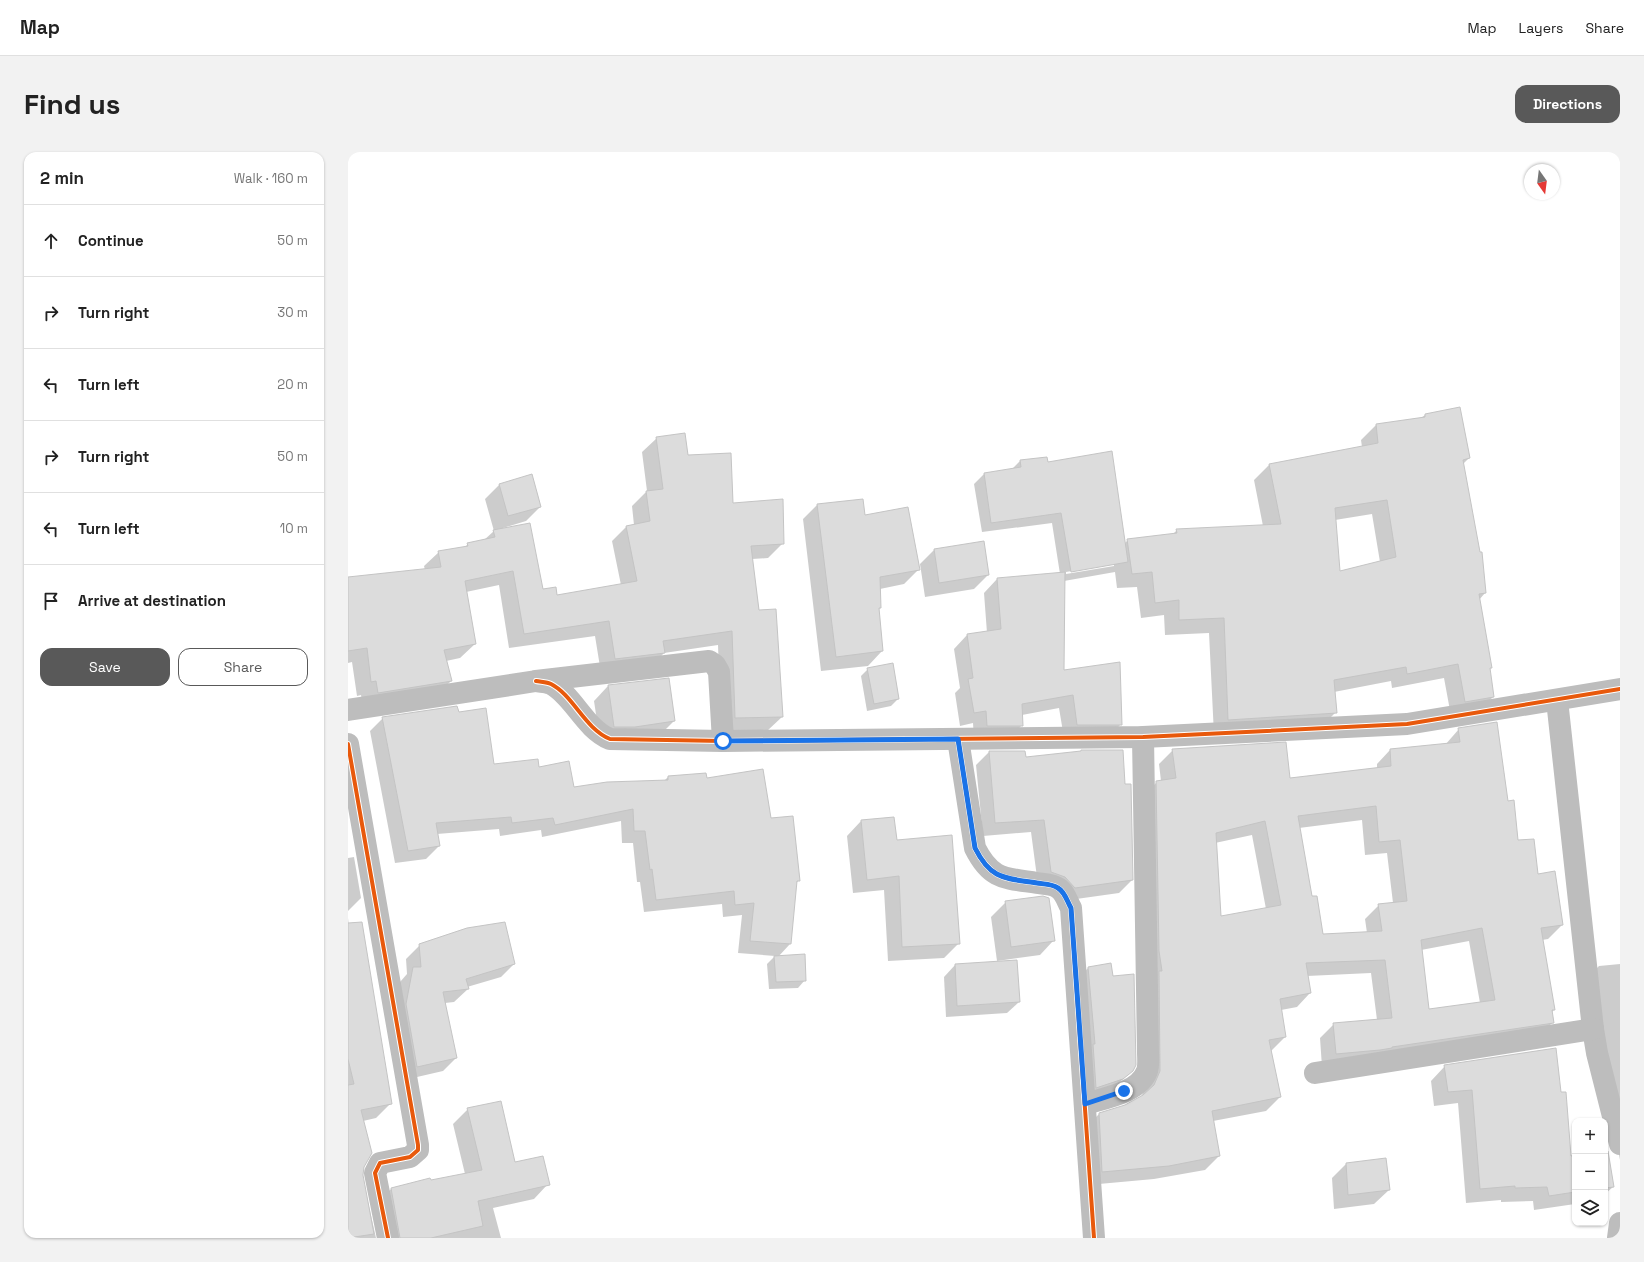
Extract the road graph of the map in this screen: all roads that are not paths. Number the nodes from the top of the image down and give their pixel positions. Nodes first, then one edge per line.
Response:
1 (536, 680) junction
2 (1620, 689) edge
3 (1557, 700) junction
4 (348, 710) edge
5 (1143, 737) junction
6 (958, 739) junction
7 (723, 741) junction
8 (348, 744) edge
9 (1593, 1029) junction
10 (1315, 1073) dead end
11 (1085, 1104) junction
12 (1620, 1144) edge
13 (1620, 1223) edge
14 (388, 1238) edge
15 (1094, 1238) edge
16 (1618, 1238) edge

1 - 4 street
1 - 7 street
1 - 7 street
2 - 3 street
3 - 5 street
3 - 9 street
5 - 6 street
5 - 11 street
6 - 7 street
6 - 11 street
8 - 14 street
9 - 10 street
9 - 12 street
11 - 15 street
13 - 16 street

